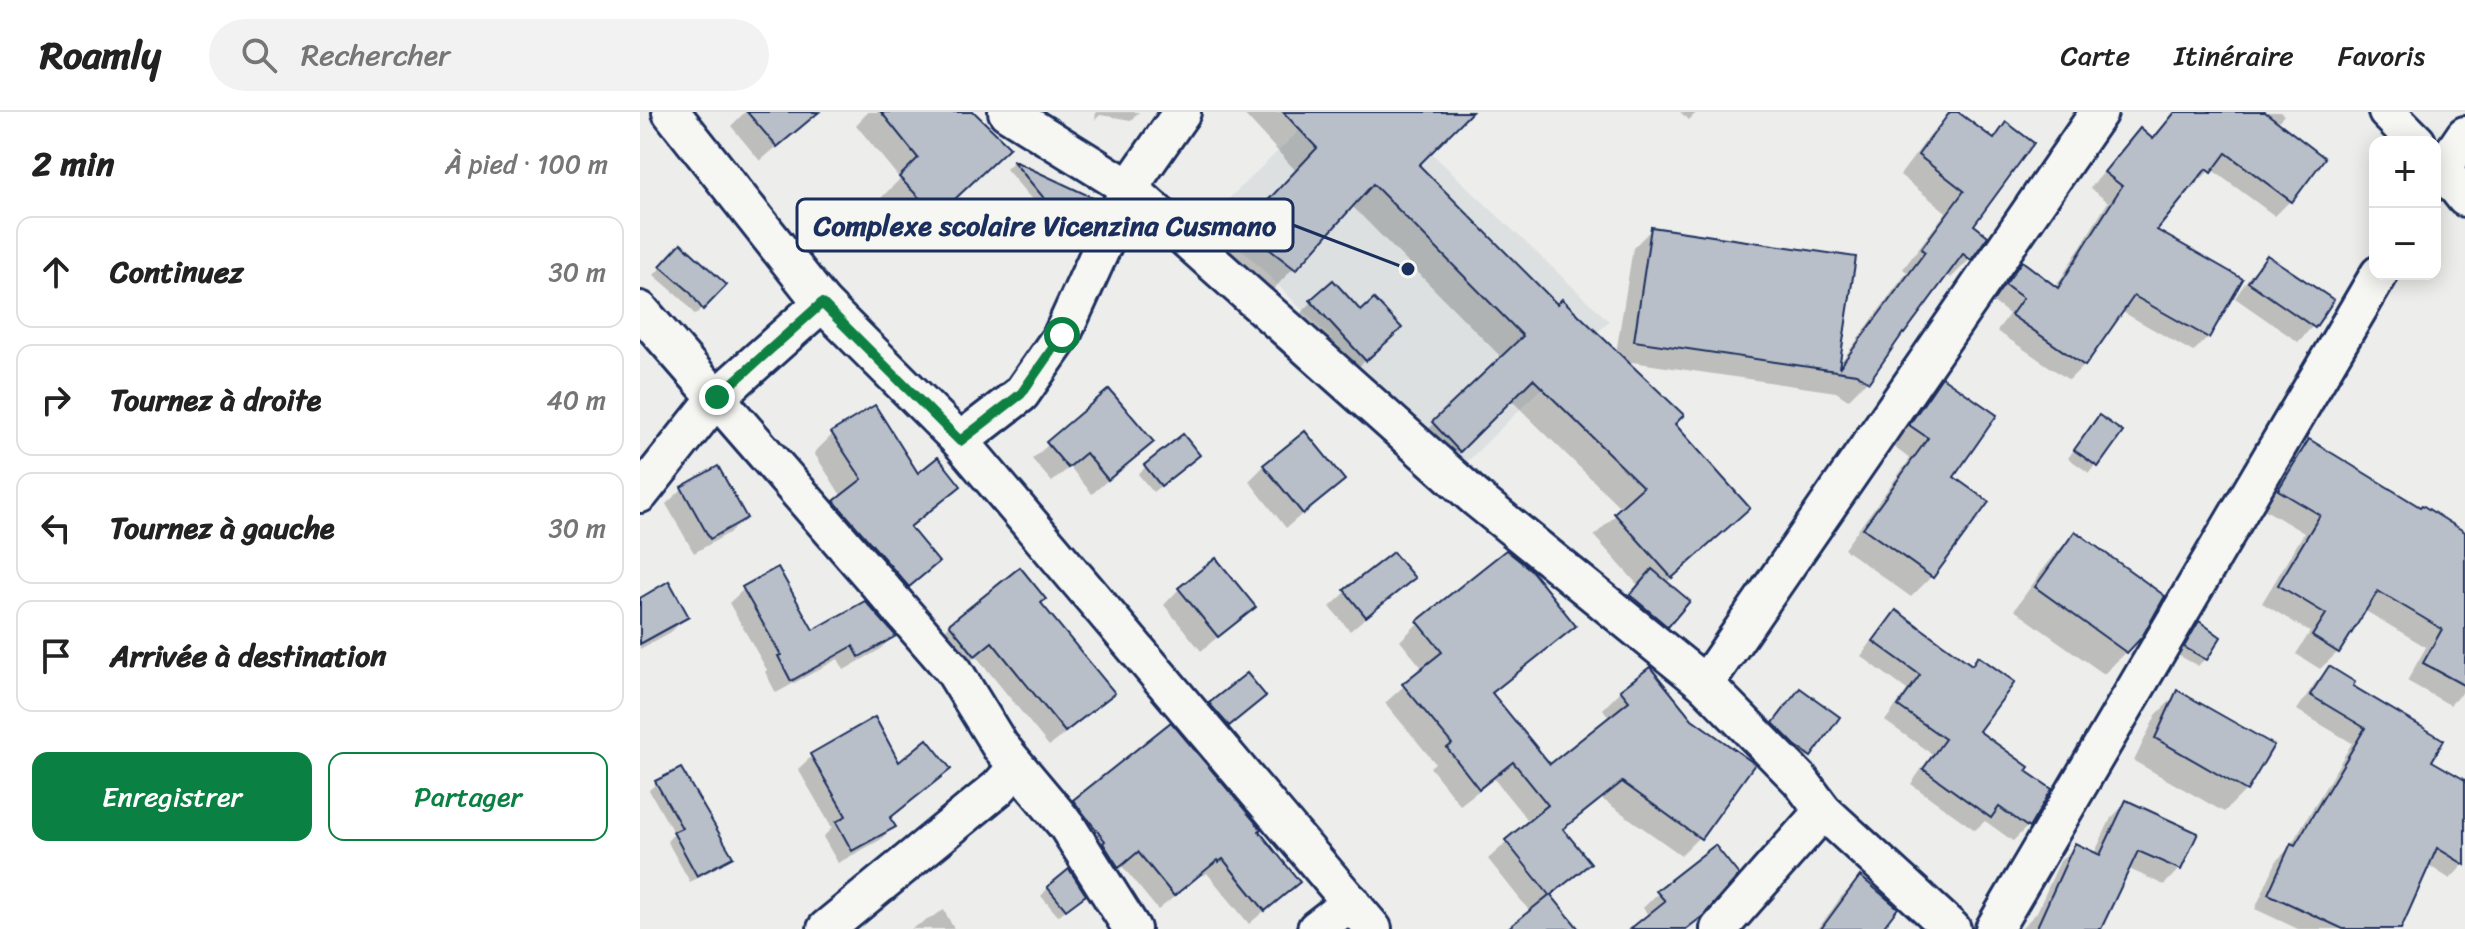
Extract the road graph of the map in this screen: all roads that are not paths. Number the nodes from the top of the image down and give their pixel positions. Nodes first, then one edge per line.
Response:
1 (671, 112) edge
2 (1007, 112) edge
3 (1182, 112) edge
4 (2099, 112) edge
5 (2387, 112) edge
6 (2465, 135) edge
7 (2409, 136) edge
8 (2441, 155) edge
9 (2441, 172) edge
10 (1129, 188) junction
11 (2465, 198) edge
12 (2375, 280) edge
13 (822, 303) junction
14 (640, 310) edge
15 (717, 397) junction
16 (960, 441) junction
17 (640, 494) edge
18 (1705, 684) junction
19 (1017, 767) junction
20 (1823, 811) junction
21 (1362, 916) edge
22 (826, 929) edge
23 (1132, 929) edge
24 (1316, 929) edge
25 (1719, 929) edge
26 (1952, 929) edge
27 (1994, 929) edge

1 - 13 street
2 - 10 street
3 - 10 street
4 - 18 street
5 - 7 street
6 - 8 street
9 - 11 street
10 - 16 street
10 - 18 street
12 - 27 street
13 - 15 street
13 - 16 street
14 - 15 street
15 - 17 street
15 - 19 street
16 - 21 street
18 - 20 street
19 - 22 street
19 - 23 street
20 - 25 street
20 - 26 street
21 - 24 street

